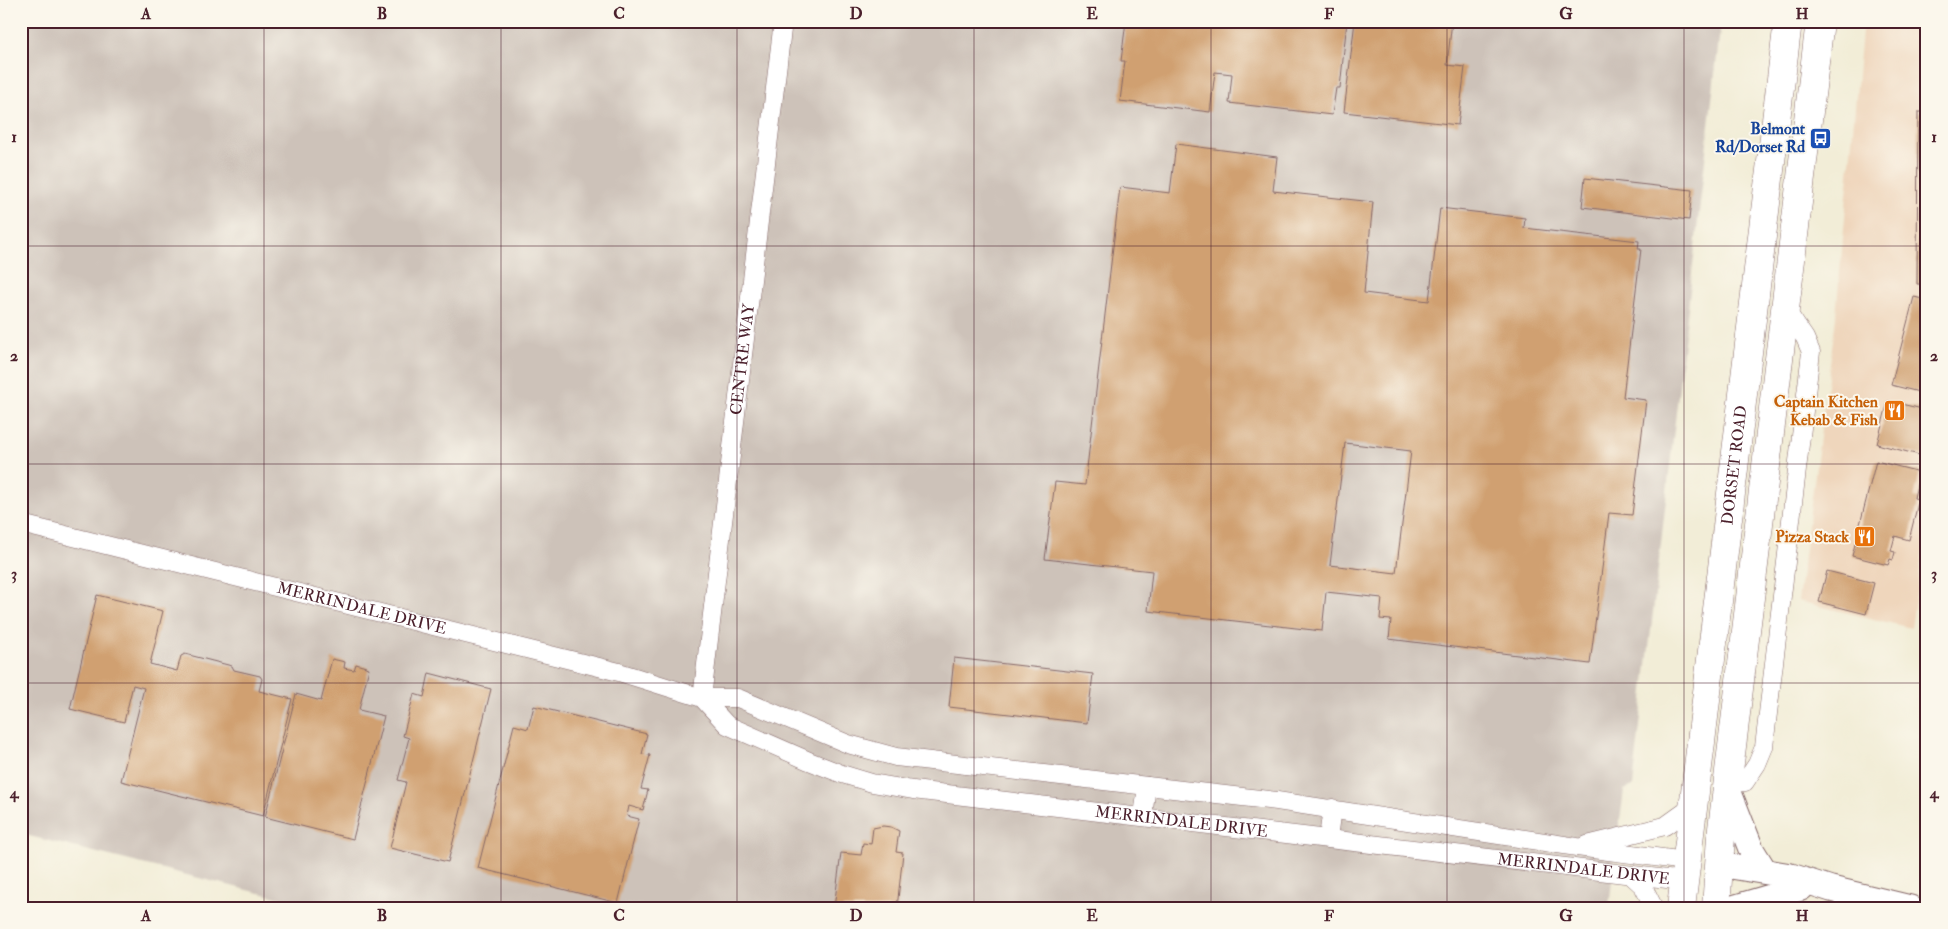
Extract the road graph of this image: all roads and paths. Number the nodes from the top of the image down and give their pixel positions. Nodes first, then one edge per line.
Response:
1 (783, 21) edge
2 (1788, 21) edge
3 (1820, 21) edge
4 (1759, 267) junction
5 (1790, 271) junction
6 (21, 524) edge
7 (702, 698) junction
8 (1146, 786) junction
9 (1728, 787) junction
10 (1693, 806) junction
11 (1332, 808) junction
12 (1143, 816) junction
13 (1328, 838) junction
14 (1576, 847) junction
15 (1764, 870) junction
16 (1685, 871) junction
17 (1632, 876) junction
18 (1718, 885) edge
19 (1801, 888) junction
20 (1846, 897) edge
21 (1654, 908) edge
22 (1681, 908) edge
23 (1734, 908) edge
24 (1910, 908) edge

1 - 7 street, CENTRE WAY
2 - 4 main road, DORSET ROAD
3 - 5 main road, DORSET ROAD
4 - 5 main road
4 - 10 main road, DORSET ROAD
5 - 9 main road, DORSET ROAD
6 - 7 street, MERRINDALE DRIVE
7 - 8 street, MERRINDALE DRIVE
7 - 12 street, MERRINDALE DRIVE
8 - 11 street, MERRINDALE DRIVE
8 - 12 street
9 - 15 main road
9 - 18 main road, DORSET ROAD
10 - 14 street
10 - 16 main road, DORSET ROAD
11 - 13 street
11 - 14 street, MERRINDALE DRIVE
12 - 13 street, MERRINDALE DRIVE
13 - 17 street, MERRINDALE DRIVE
14 - 16 street, MERRINDALE DRIVE
15 - 18 main road
15 - 20 main road
16 - 17 street, MERRINDALE DRIVE
16 - 18 main road
16 - 22 main road, DORSET ROAD
17 - 21 street
18 - 19 main road
19 - 20 main road
19 - 23 main road
20 - 24 main road

